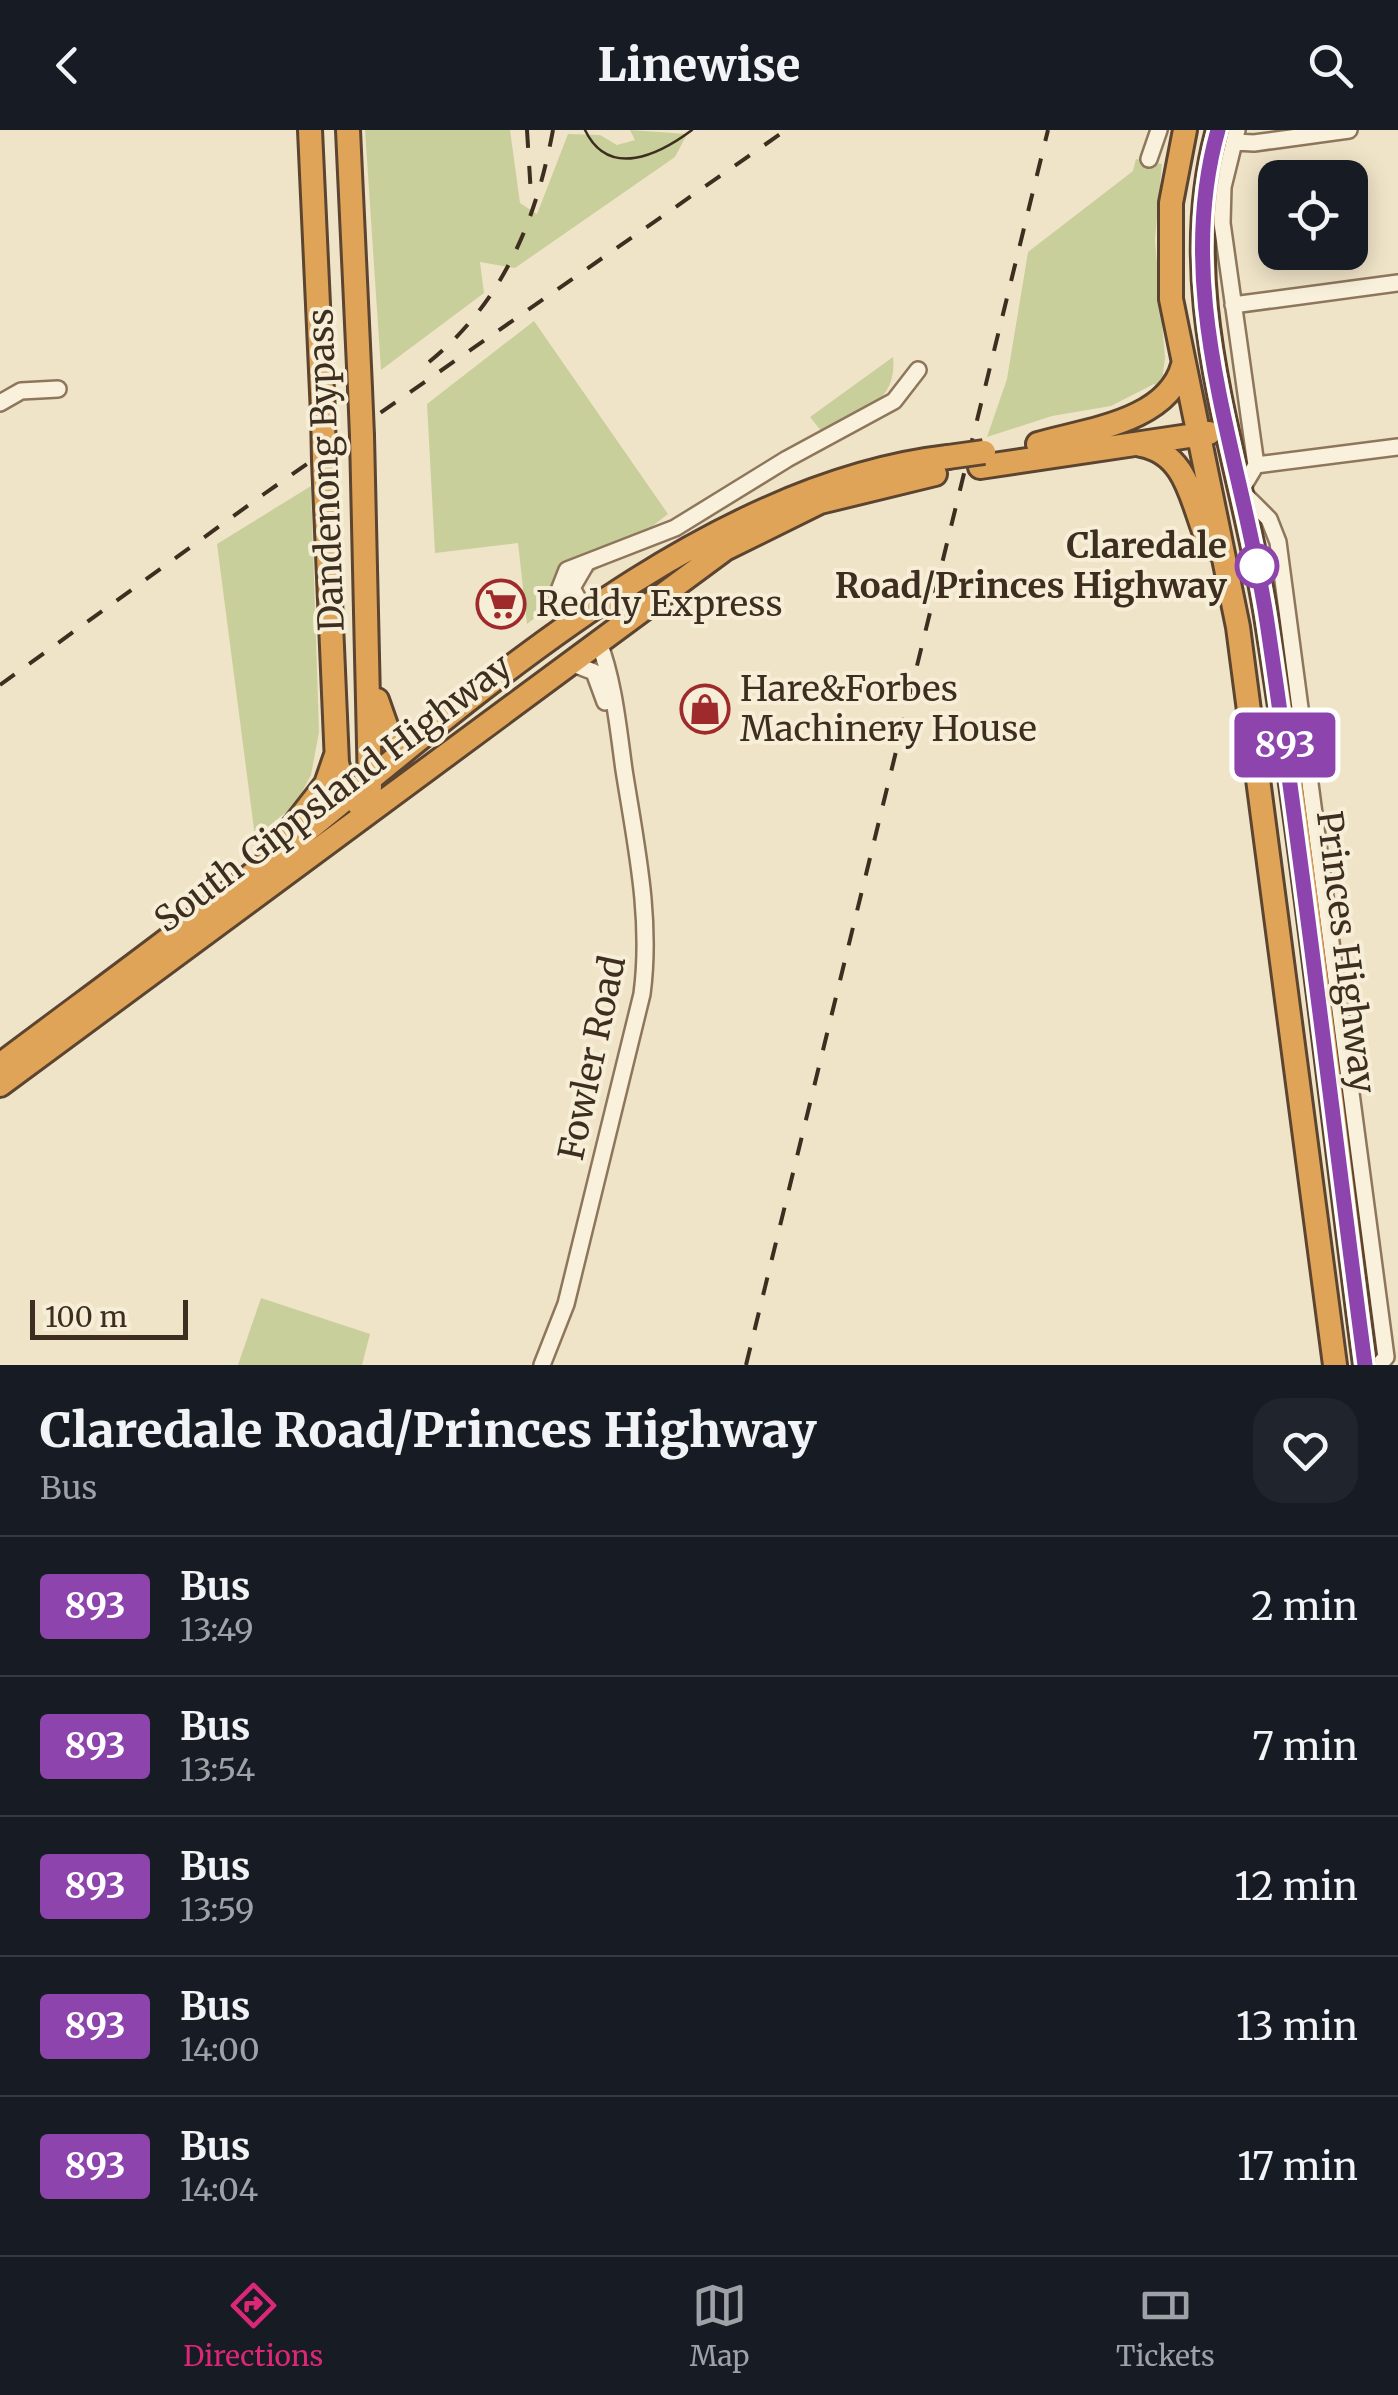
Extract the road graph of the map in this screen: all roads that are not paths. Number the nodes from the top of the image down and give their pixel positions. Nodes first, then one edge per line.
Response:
1 (310, 130) edge
2 (348, 130) edge
3 (1159, 130) edge
4 (1185, 130) edge
5 (1350, 130) edge
6 (1230, 134) edge
7 (1150, 158) dead end
8 (1398, 283) edge
9 (1234, 305) junction
10 (1182, 364) junction
11 (918, 370) dead end
12 (58, 389) dead end
13 (0, 402) edge
14 (1225, 423) junction
15 (1196, 428) junction
16 (1038, 444) junction
17 (1140, 445) junction
18 (1398, 447) edge
19 (982, 460) junction
20 (946, 465) junction
21 (1256, 465) junction
22 (1241, 490) junction
23 (1255, 557) junction
24 (1231, 587) junction
25 (578, 621) junction
26 (598, 640) junction
27 (366, 648) junction
28 (568, 662) junction
29 (420, 738) junction
30 (1285, 746) junction
31 (336, 753) junction
32 (622, 753) junction
33 (1307, 767) junction
34 (364, 799) junction
35 (1260, 803) junction
36 (254, 874) junction
37 (1312, 967) junction
38 (143, 968) junction
39 (1328, 1008) junction
40 (1288, 1015) junction
41 (0, 1065) edge
42 (0, 1085) edge
43 (542, 1365) edge
44 (1335, 1365) edge
45 (1365, 1365) edge
46 (1379, 1365) edge

1 - 31 highway, Dandenong Bypass, bridge
2 - 27 highway, Dandenong Bypass, bridge
3 - 7 street
4 - 10 highway, Princes Highway
5 - 6 street
6 - 9 street
6 - 14 highway, Princes Highway
8 - 9 street
9 - 21 street
10 - 15 highway, Princes Highway
10 - 16 highway
11 - 25 street
12 - 13 street
14 - 15 highway, South Gippsland Highway
14 - 22 highway, Princes Highway
15 - 16 highway, South Gippsland Highway
15 - 17 highway, South Gippsland Highway
15 - 24 highway, Princes Highway
16 - 19 highway, South Gippsland Highway
17 - 19 highway, South Gippsland Highway
17 - 24 highway
18 - 21 street
19 - 20 highway, South Gippsland Highway
20 - 25 highway, South Gippsland Highway
20 - 26 highway, South Gippsland Highway
21 - 22 street
22 - 23 highway, Princes Highway
22 - 33 street, Princes Highway
23 - 30 highway, Princes Highway
23 - 35 highway
24 - 35 highway, Princes Highway
25 - 26 highway
25 - 29 highway, South Gippsland Highway
26 - 28 highway, South Gippsland Highway
26 - 32 street, Fowler Road
27 - 29 highway
27 - 34 highway, Dandenong Bypass
28 - 32 street
28 - 34 highway, South Gippsland Highway
29 - 34 highway, South Gippsland Highway
30 - 33 street
30 - 37 highway, Princes Highway
31 - 34 highway, Dandenong Bypass
31 - 36 highway
32 - 43 street, Fowler Road
33 - 39 street, Princes Highway
34 - 36 highway, South Gippsland Highway
34 - 38 highway, South Gippsland Highway
35 - 37 highway
35 - 40 highway, Princes Highway
36 - 38 highway, South Gippsland Highway
37 - 39 highway, Princes Highway
38 - 41 highway, South Gippsland Highway
38 - 42 highway, South Gippsland Highway
39 - 40 highway
39 - 45 highway, Princes Highway
39 - 46 street, Princes Highway
40 - 44 highway, Princes Highway

